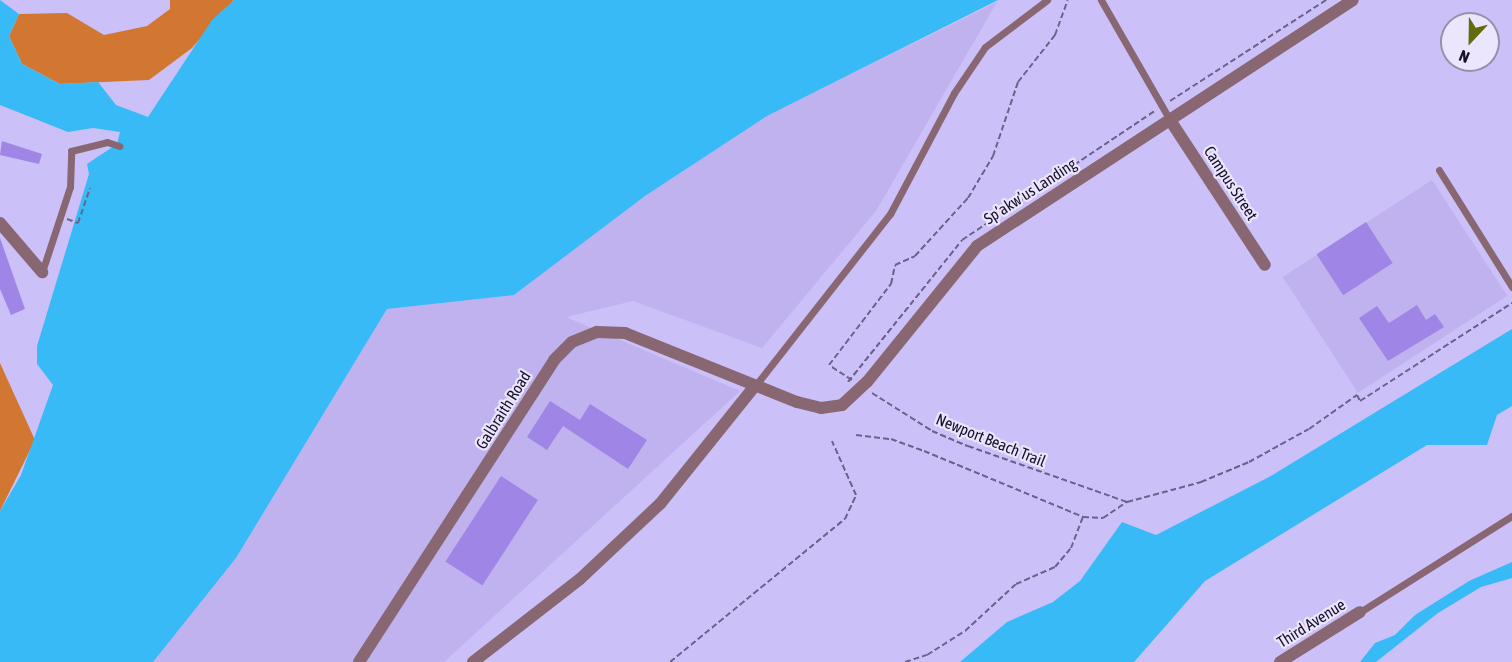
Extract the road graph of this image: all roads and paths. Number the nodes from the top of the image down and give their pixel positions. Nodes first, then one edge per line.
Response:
1 (1047, 0) edge
2 (1068, 0) edge
3 (1101, 0) edge
4 (1353, 0) edge
5 (1170, 120) junction
6 (119, 146) dead end
7 (1439, 170) dead end
8 (90, 188) dead end
9 (60, 217) junction
10 (0, 223) edge
11 (1265, 265) dead end
12 (42, 272) joint
13 (1512, 287) edge
14 (1512, 303) edge
15 (857, 383) dead end
16 (755, 386) junction
17 (866, 389) dead end
18 (856, 435) dead end
19 (832, 441) dead end
20 (1127, 502) junction
21 (1512, 516) edge
22 (1083, 517) junction
23 (1360, 612) joint
24 (359, 662) edge
25 (473, 662) edge
26 (670, 662) edge
27 (904, 662) edge
28 (1280, 662) edge

1 - 16 lane
2 - 15 path
3 - 5 lane
4 - 5 street, Sp’akw’us Landing
5 - 11 street, Campus Street
5 - 16 street, Sp’akw’us Landing
6 - 9 lane
7 - 13 lane
8 - 9 path
9 - 12 lane
10 - 12 street
14 - 20 path
16 - 24 street, Galbraith Road
16 - 25 street
17 - 20 path, Newport Beach Trail
18 - 22 path
19 - 26 path
20 - 22 path
21 - 23 lane
22 - 27 path
23 - 28 street, Third Avenue

